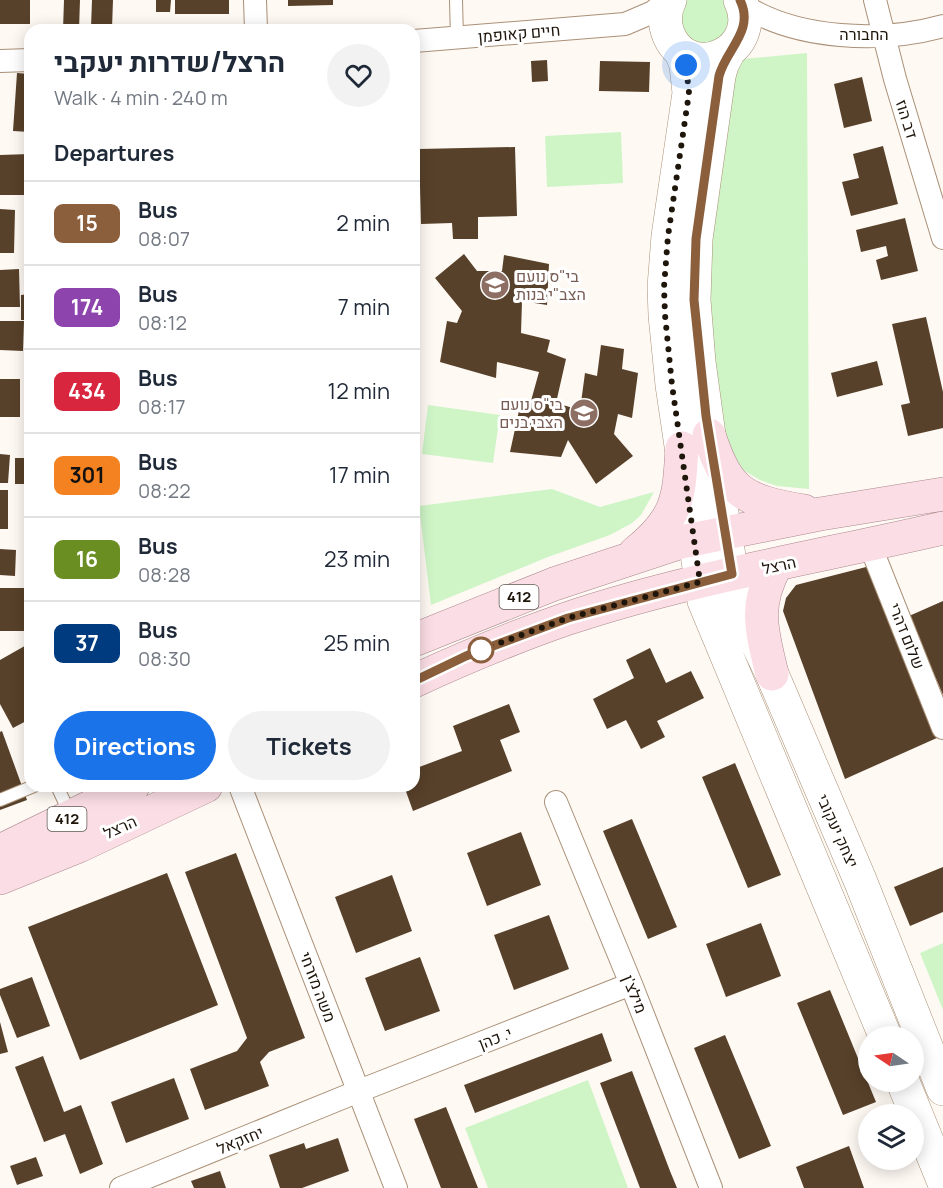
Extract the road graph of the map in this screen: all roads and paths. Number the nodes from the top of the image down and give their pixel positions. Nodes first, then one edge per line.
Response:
1 (255, 0) edge
2 (456, 0) edge
3 (669, 0) edge
4 (875, 0) edge
5 (742, 2) edge
6 (256, 24) edge
7 (625, 24) junction
8 (785, 25) junction
9 (943, 26) edge
10 (884, 35) junction
11 (457, 38) junction
12 (420, 40) edge
13 (734, 46) junction
14 (676, 47) junction
15 (24, 60) edge
16 (0, 61) edge
17 (943, 238) edge
18 (695, 441) junction
19 (943, 494) edge
20 (820, 514) junction
21 (943, 528) edge
22 (725, 532) junction
23 (694, 539) junction
24 (870, 545) junction
25 (627, 559) junction
26 (776, 565) junction
27 (732, 574) junction
28 (700, 582) junction
29 (420, 638) edge
30 (772, 674) junction
31 (420, 678) edge
32 (943, 728) edge
33 (24, 790) edge
34 (60, 792) edge
35 (121, 792) edge
36 (193, 792) edge
37 (242, 792) edge
38 (0, 800) edge
39 (556, 801) dead end
40 (71, 817) junction
41 (0, 851) edge
42 (0, 879) edge
43 (631, 984) junction
44 (881, 1026) edge
45 (943, 1089) edge
46 (359, 1091) junction
47 (907, 1092) edge
48 (943, 1180) edge
49 (145, 1184) edge
50 (121, 1188) edge
51 (396, 1188) edge
52 (711, 1188) edge

1 - 6 street
2 - 11 lane
3 - 7 street, חיים קאופמן
3 - 14 main road
4 - 10 street, דב הוז
5 - 8 street, החבורה
5 - 13 main road
7 - 11 street, חיים קאופמן
7 - 14 street, חיים קאופמן
8 - 10 street, החבורה
8 - 13 street, החבורה
9 - 10 street, החבורה
10 - 17 street, דב הוז
11 - 12 street, חיים קאופמן
13 - 14 main road
13 - 18 main road
14 - 18 main road
15 - 16 street
18 - 20 main road
18 - 22 main road, יצחק יעקובי
18 - 23 main road, יצחק יעקובי
18 - 25 main road
19 - 20 main road, 412
20 - 22 main road, 412
21 - 24 main road, הרצל / 412
22 - 23 main road, 412
22 - 27 main road, יצחק יעקובי
23 - 25 main road, 412
23 - 28 main road, יצחק יעקובי
24 - 26 main road, הרצל / 412
24 - 32 street, שלום דהרי
25 - 29 main road, 412
26 - 27 main road, הרצל / 412
26 - 30 main road
27 - 28 main road, הרצל / 412
27 - 30 main road, יצחק יעקובי
28 - 31 main road, הרצל / 412
28 - 44 main road, יצחק יעקובי
30 - 45 main road, יצחק יעקובי
33 - 38 lane
34 - 40 lane
35 - 40 main road, הרצל / 412
36 - 42 main road, הרצל / 412
37 - 46 street, משה מזרחי
39 - 43 street, מילצ'ן
40 - 41 main road, הרצל / 412
43 - 46 street, י. כהן
43 - 52 street, מילצ'ן
46 - 49 street, יחזקאל
46 - 51 street, משה מזרחי
47 - 48 main road
49 - 50 street, יחזקאל

